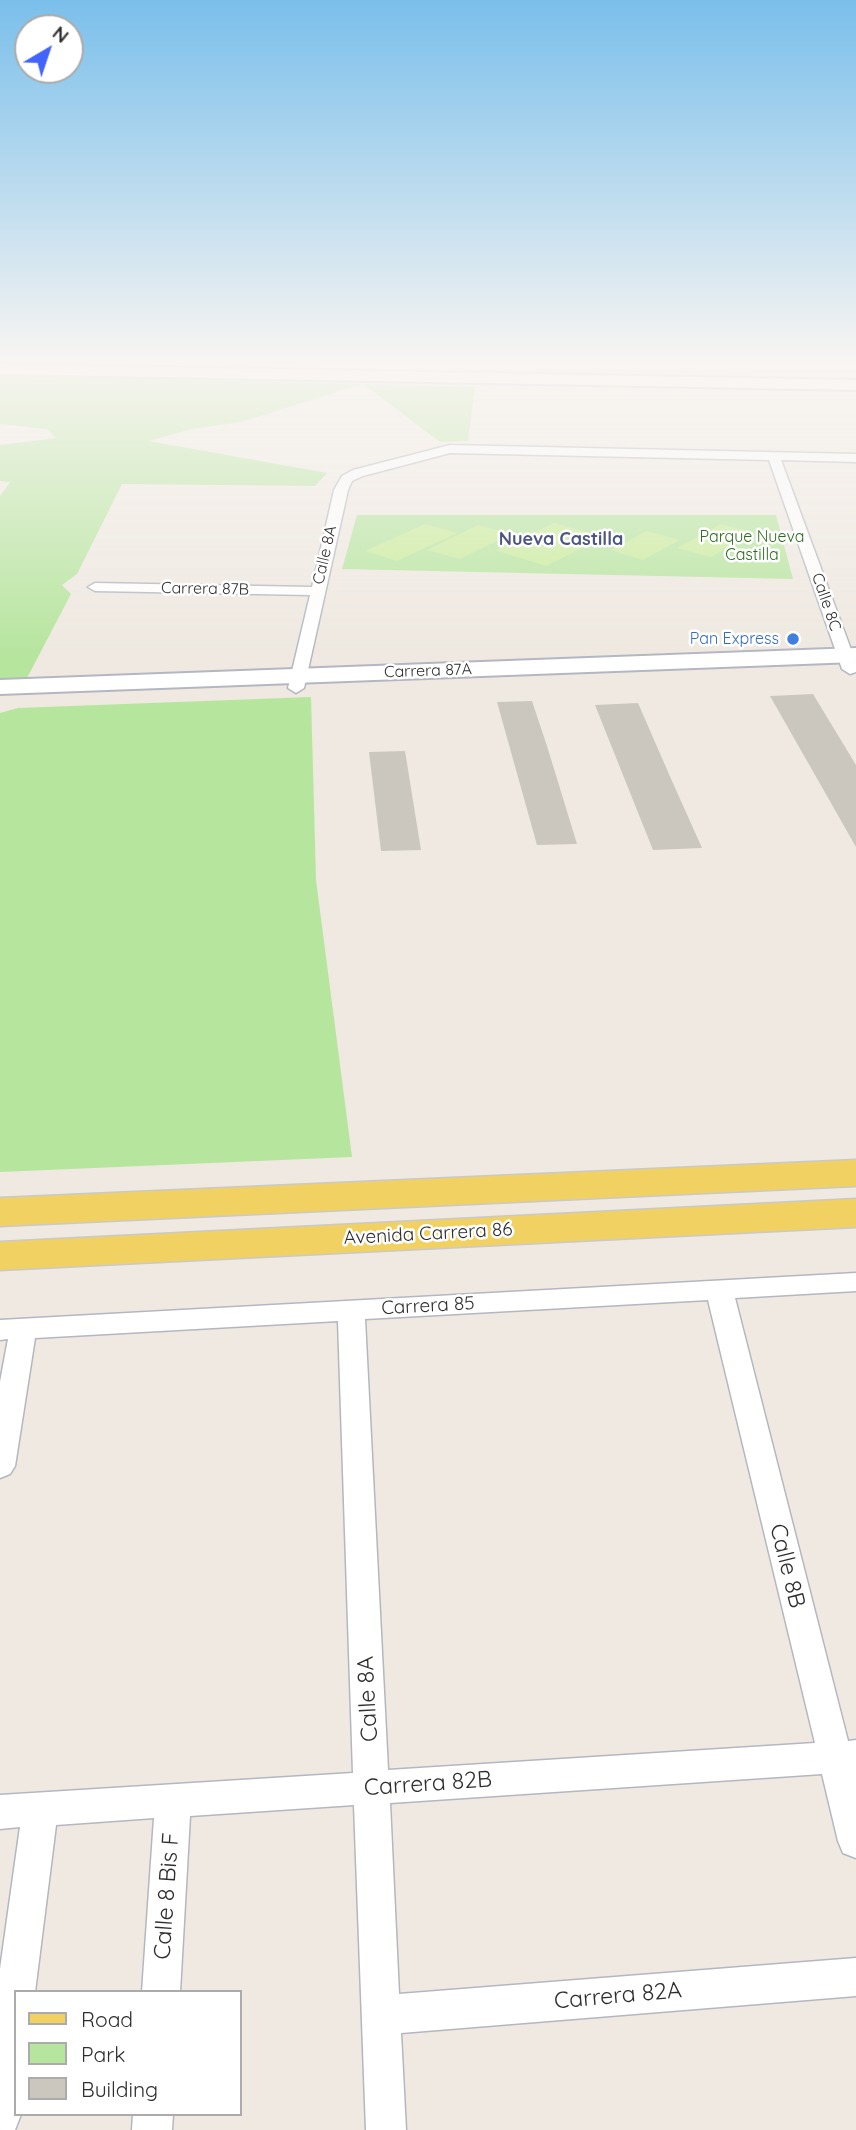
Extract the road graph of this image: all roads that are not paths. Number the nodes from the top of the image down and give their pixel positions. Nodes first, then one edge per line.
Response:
1 (414, 457) edge
2 (774, 457) edge
3 (807, 457) edge
4 (856, 458) edge
5 (95, 587) dead end
6 (316, 591) junction
7 (852, 662) edge
8 (296, 682) junction
9 (0, 687) edge
10 (0, 698) edge
11 (856, 1172) edge
12 (0, 1212) edge
13 (856, 1213) edge
14 (0, 1256) edge
15 (856, 1282) edge
16 (719, 1289) junction
17 (351, 1310) junction
18 (12, 1330) edge
19 (0, 1466) edge
20 (845, 1757) edge
21 (372, 1788) junction
22 (173, 1801) junction
23 (40, 1809) junction
24 (0, 1812) edge
25 (856, 1841) edge
26 (856, 1977) edge
27 (17, 1990) edge
28 (161, 1990) edge
29 (14, 2009) edge
30 (381, 2015) junction
31 (0, 2117) edge
32 (386, 2130) edge

1 - 6 street, Calle 8A
2 - 7 street, Calle 8C
3 - 4 street
5 - 6 street, Carrera 87B
6 - 8 street, Calle 8A
7 - 8 main road, Carrera 87A
8 - 9 main road, Carrera 87A
8 - 10 main road, Carrera 87A
11 - 12 main road
13 - 14 main road, Avenida Carrera 86
15 - 16 street, Carrera 85
16 - 17 street, Carrera 85
16 - 20 street, Calle 8B
17 - 18 street, Carrera 85
17 - 21 street, Calle 8A
18 - 19 street
20 - 21 street, Carrera 82B
20 - 25 street, Calle 8B
21 - 22 street, Carrera 82B
21 - 30 street, Calle 8A
22 - 23 street, Carrera 82B
22 - 28 street, Calle 8 Bis F
23 - 24 street, Carrera 82B
23 - 27 street
26 - 30 street, Carrera 82A
29 - 31 street
30 - 32 street, Calle 8A

